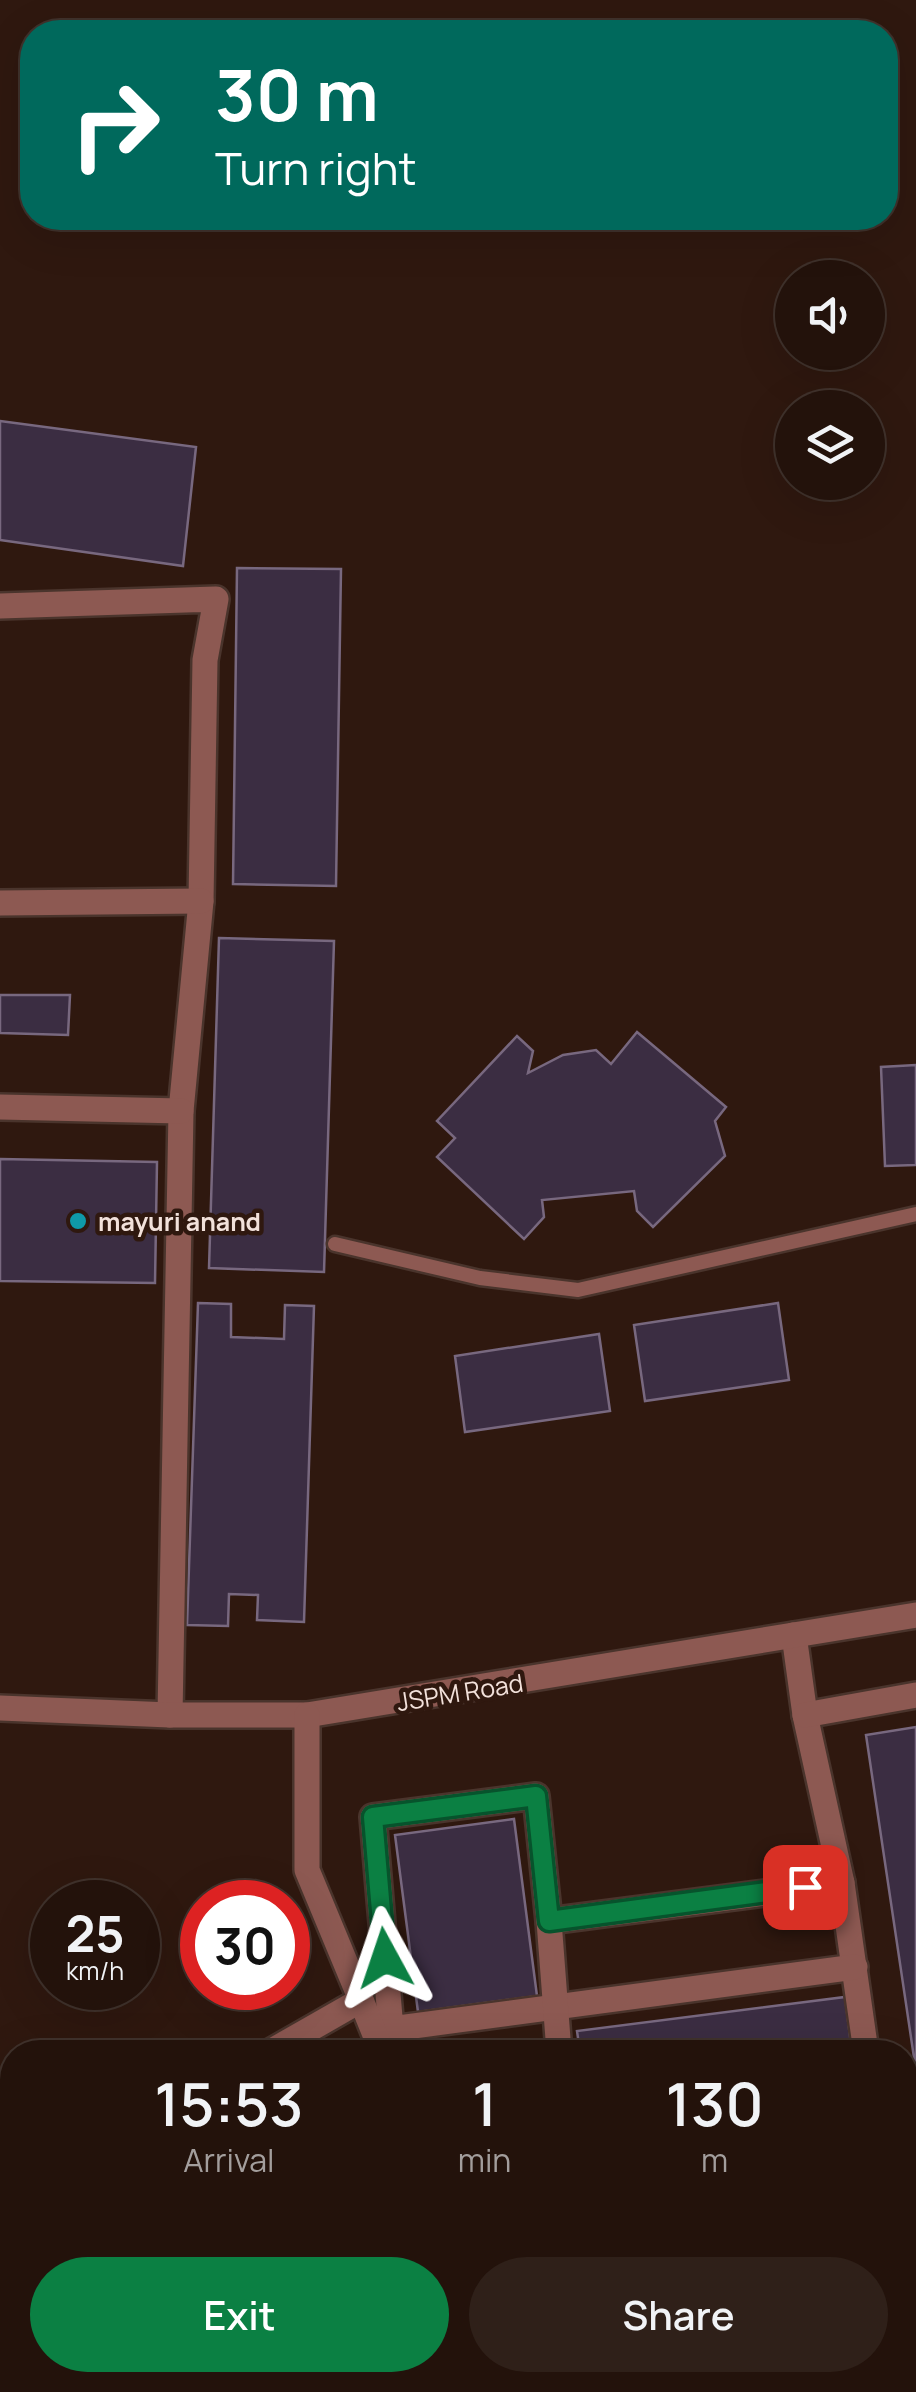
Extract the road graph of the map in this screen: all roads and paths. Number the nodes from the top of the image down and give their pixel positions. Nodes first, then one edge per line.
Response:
1 (0, 606) edge
2 (201, 901) junction
3 (0, 903) edge
4 (0, 1107) edge
5 (181, 1111) junction
6 (916, 1214) edge
7 (335, 1244) dead end
8 (916, 1615) edge
9 (794, 1635) junction
10 (916, 1695) edge
11 (0, 1708) edge
12 (170, 1715) junction
13 (307, 1715) junction
14 (805, 1715) junction
15 (842, 1882) junction
16 (549, 1921) junction
17 (855, 1967) junction
18 (361, 2000) junction
19 (554, 2008) junction
20 (382, 2038) edge
21 (291, 2040) edge
22 (558, 2040) edge
23 (864, 2040) edge

1 - 2 street
2 - 3 street
2 - 5 street
4 - 5 street
5 - 12 street
6 - 7 lane
8 - 9 street, JSPM Road
9 - 13 street, JSPM Road
9 - 14 street
10 - 14 street
11 - 12 street, JSPM Road
12 - 13 street, JSPM Road
13 - 18 street
14 - 15 street
15 - 16 street
15 - 17 street
16 - 19 street
16 - 20 street
17 - 19 street
17 - 23 street
18 - 20 street
18 - 21 street
19 - 20 street
19 - 22 street

